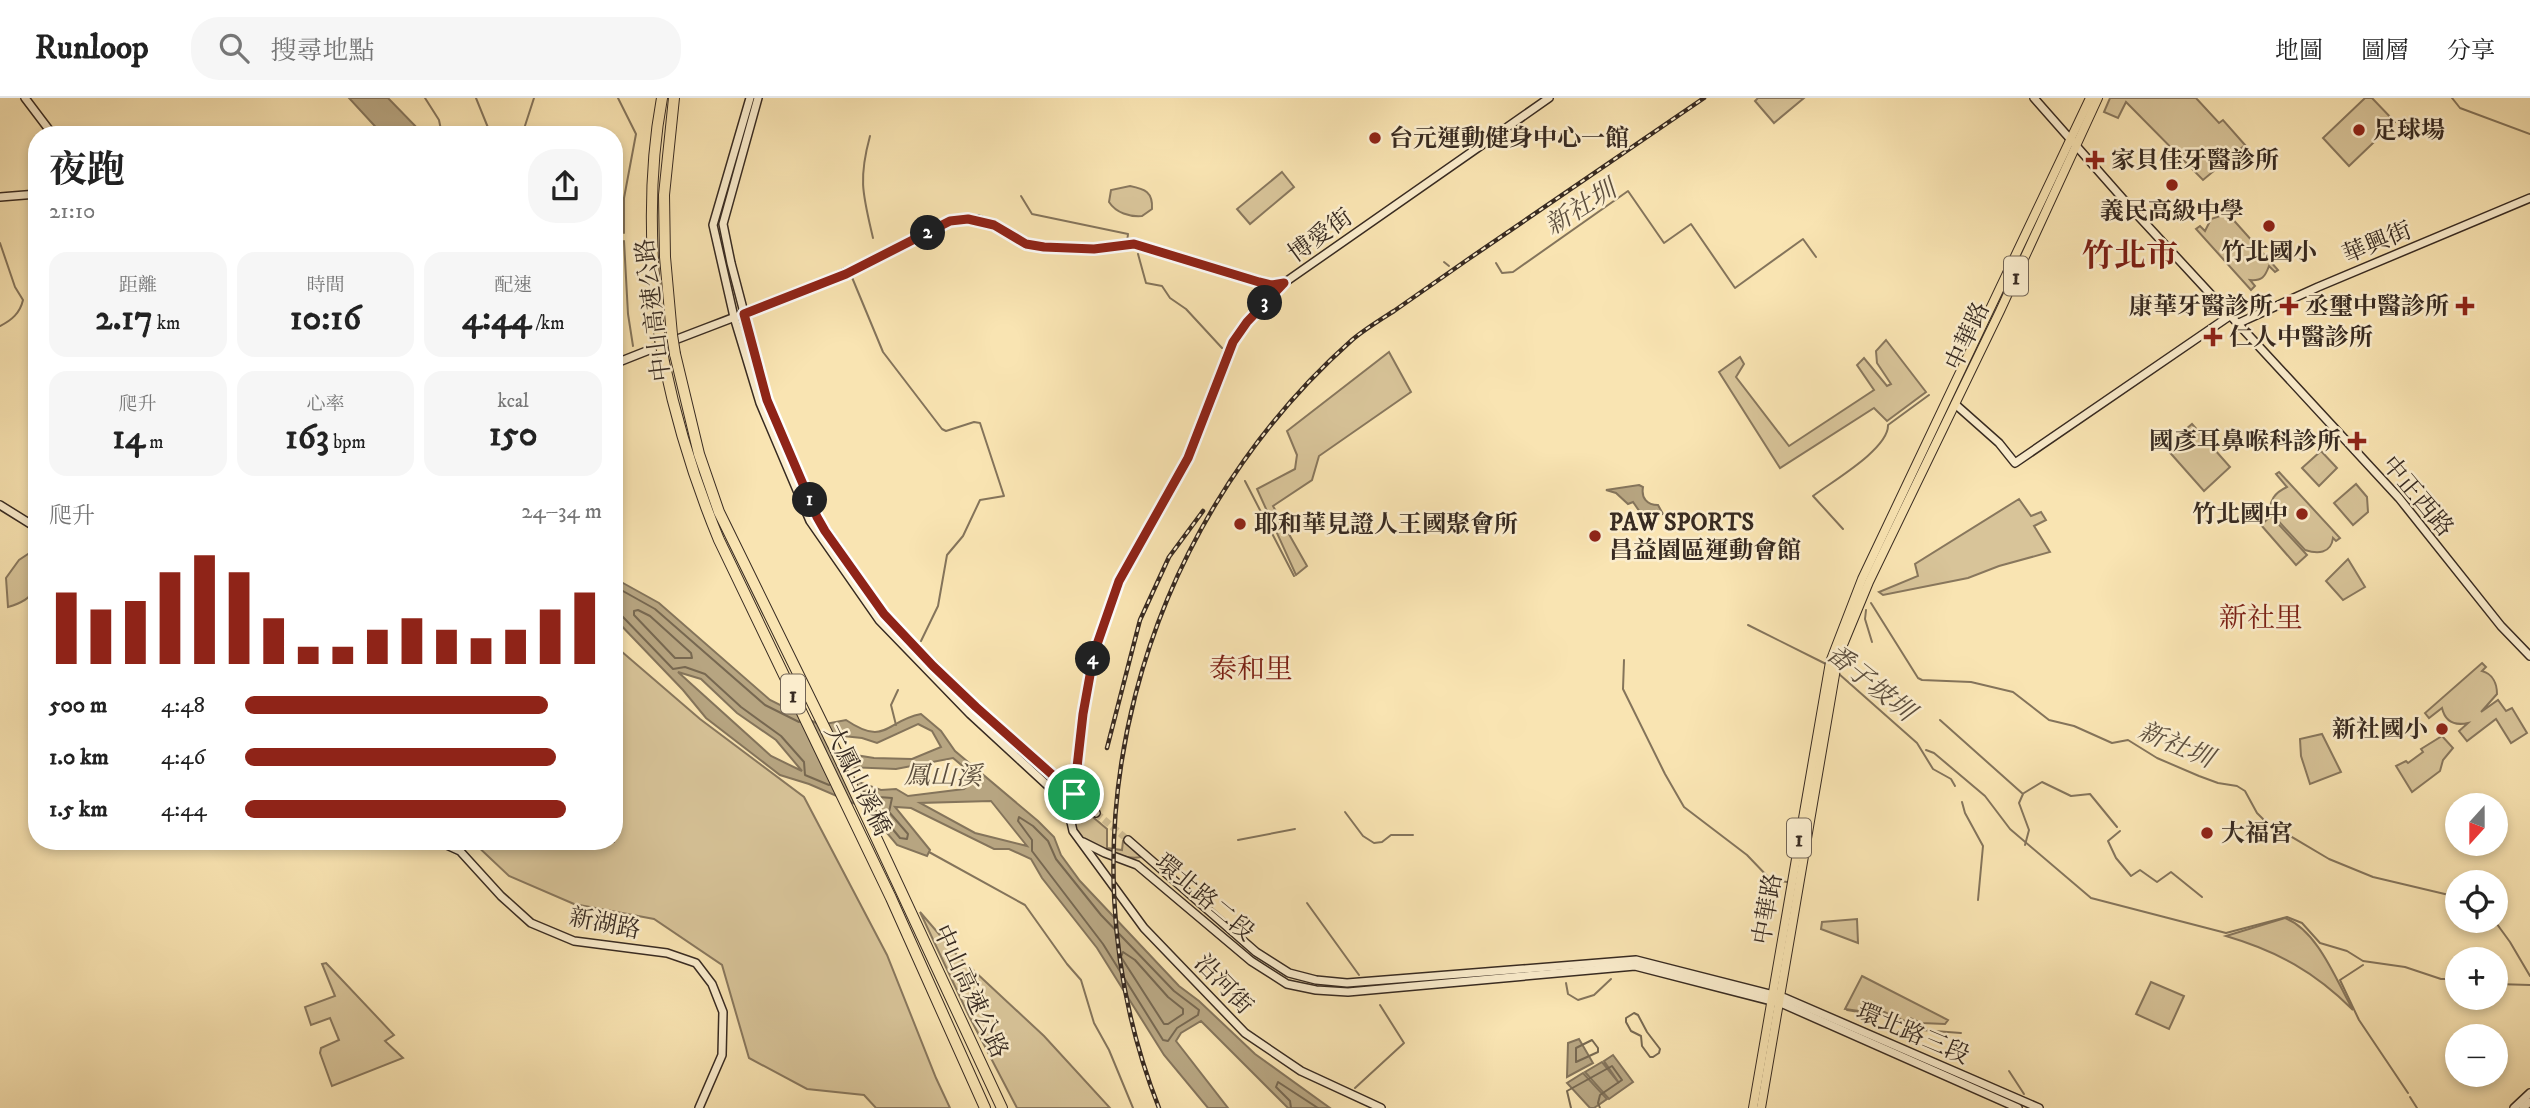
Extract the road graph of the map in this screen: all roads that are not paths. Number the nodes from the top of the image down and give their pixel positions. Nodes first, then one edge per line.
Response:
1 (25, 98) edge
2 (662, 98) edge
3 (674, 98) edge
4 (750, 98) edge
5 (758, 98) edge
6 (1549, 98) edge
7 (2034, 98) edge
8 (2090, 98) edge
9 (2098, 98) edge
10 (46, 126) edge
11 (2073, 143) junction
12 (28, 195) edge
13 (0, 197) edge
14 (2530, 198) edge
15 (1284, 283) junction
16 (744, 314) junction
17 (2231, 315) junction
18 (734, 317) junction
19 (2239, 323) junction
20 (623, 360) edge
21 (1955, 404) junction
22 (698, 489) joint
23 (0, 505) edge
24 (719, 512) joint
25 (28, 522) edge
26 (1863, 586) junction
27 (2530, 656) edge
28 (1074, 794) junction
29 (1072, 808) junction
30 (1096, 813) tunnel mouth
31 (1079, 840) junction
32 (1128, 840) tunnel mouth
33 (458, 850) edge
34 (902, 891) joint
35 (891, 898) joint
36 (1776, 999) junction
37 (2530, 1093) edge
38 (2530, 1102) edge
39 (699, 1108) edge
40 (985, 1108) edge
41 (1002, 1108) edge
42 (1381, 1108) edge
43 (1753, 1108) edge
44 (1761, 1108) edge
45 (2018, 1108) edge
46 (2039, 1108) edge
47 (2514, 1108) edge
48 (2524, 1108) edge

1 - 10 street
2 - 22 highway, 中山高速公路 / 1, bridge
3 - 24 highway, 中山高速公路 / 1, bridge
4 - 18 street
5 - 16 street
6 - 15 street, 博愛街
7 - 11 street, 中正西路
8 - 11 main road, 中華路 / 1
9 - 11 main road, 中華路 / 1
11 - 17 street, 中正西路
11 - 21 main road, 中華路 / 1
11 - 26 main road, 中華路 / 1
12 - 13 street
14 - 19 street, 華興街
15 - 16 street, 博愛街
15 - 28 street
16 - 18 street, 博愛街
16 - 28 street
17 - 19 street, 中正西路
17 - 21 street
18 - 20 street, 博愛街
18 - 29 street
19 - 27 street, 中正西路
21 - 26 main road, 中華路 / 1
22 - 35 highway, 大鳳山溪橋 / 1
23 - 25 street
24 - 34 highway, 大鳳山溪橋 / 1
26 - 36 main road, 中華路 / 1
28 - 29 street
28 - 30 street
29 - 31 street
31 - 36 street, 環北路二段
31 - 42 street, 沿河街
32 - 36 street, 環北路二段
33 - 39 street, 新湖路
34 - 41 highway, 中山高速公路 / 1
35 - 40 highway, 中山高速公路 / 1
36 - 43 main road, 中華路 / 1
36 - 44 main road, 中華路 / 1
36 - 45 street, 環北路三段
36 - 46 street, 環北路三段
37 - 47 street
38 - 48 street

